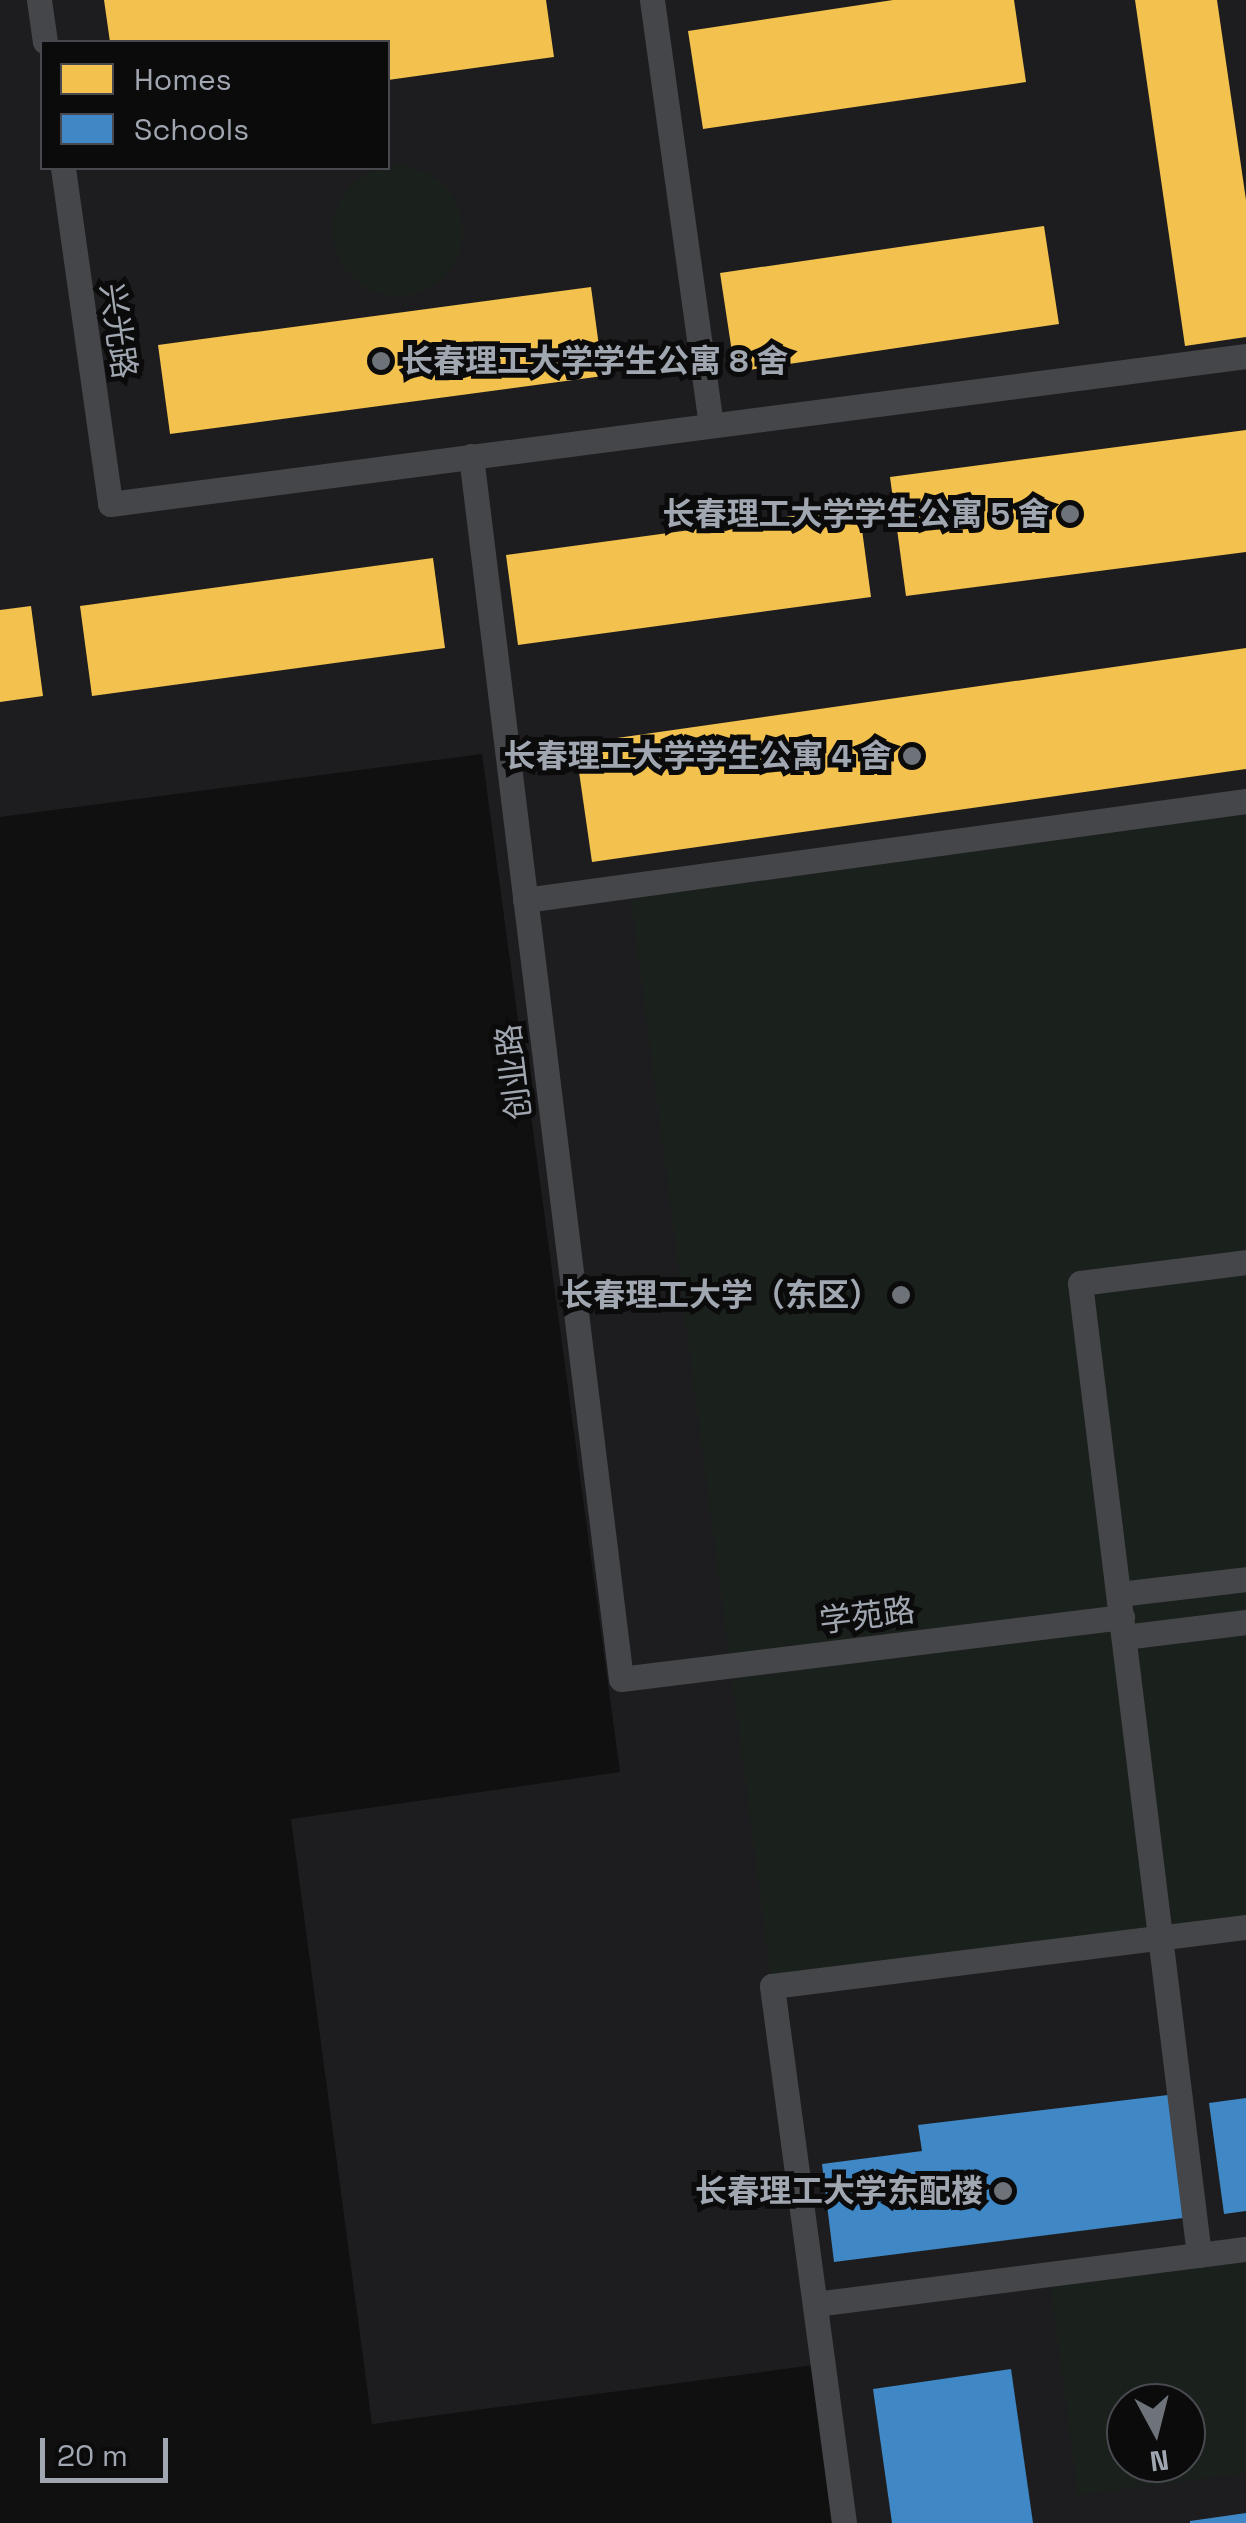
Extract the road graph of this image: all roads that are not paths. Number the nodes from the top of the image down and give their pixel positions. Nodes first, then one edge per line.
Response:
1 (39, 0) edge
2 (652, 0) edge
3 (45, 40) edge
4 (62, 170) edge
5 (1246, 356) edge
6 (711, 425) junction
7 (471, 456) junction
8 (1246, 801) edge
9 (526, 900) junction
10 (1246, 1262) edge
11 (1246, 1579) edge
12 (1122, 1616) junction
13 (1246, 1622) edge
14 (621, 1679) joint
15 (1246, 1927) edge
16 (1162, 1938) junction
17 (1246, 2248) edge
18 (1199, 2254) junction
19 (815, 2304) junction
20 (844, 2523) edge

1 - 3 lane
2 - 6 lane
4 - 7 lane, 兴光路
5 - 6 lane
6 - 7 lane
7 - 9 lane, 创业路
8 - 9 lane
9 - 14 lane, 创业路
10 - 12 lane
11 - 12 lane, 学苑路
12 - 13 lane, 学苑路
12 - 14 lane, 学苑路
12 - 16 lane
15 - 16 lane
16 - 18 lane
16 - 19 lane
17 - 18 lane
18 - 19 lane
19 - 20 lane

